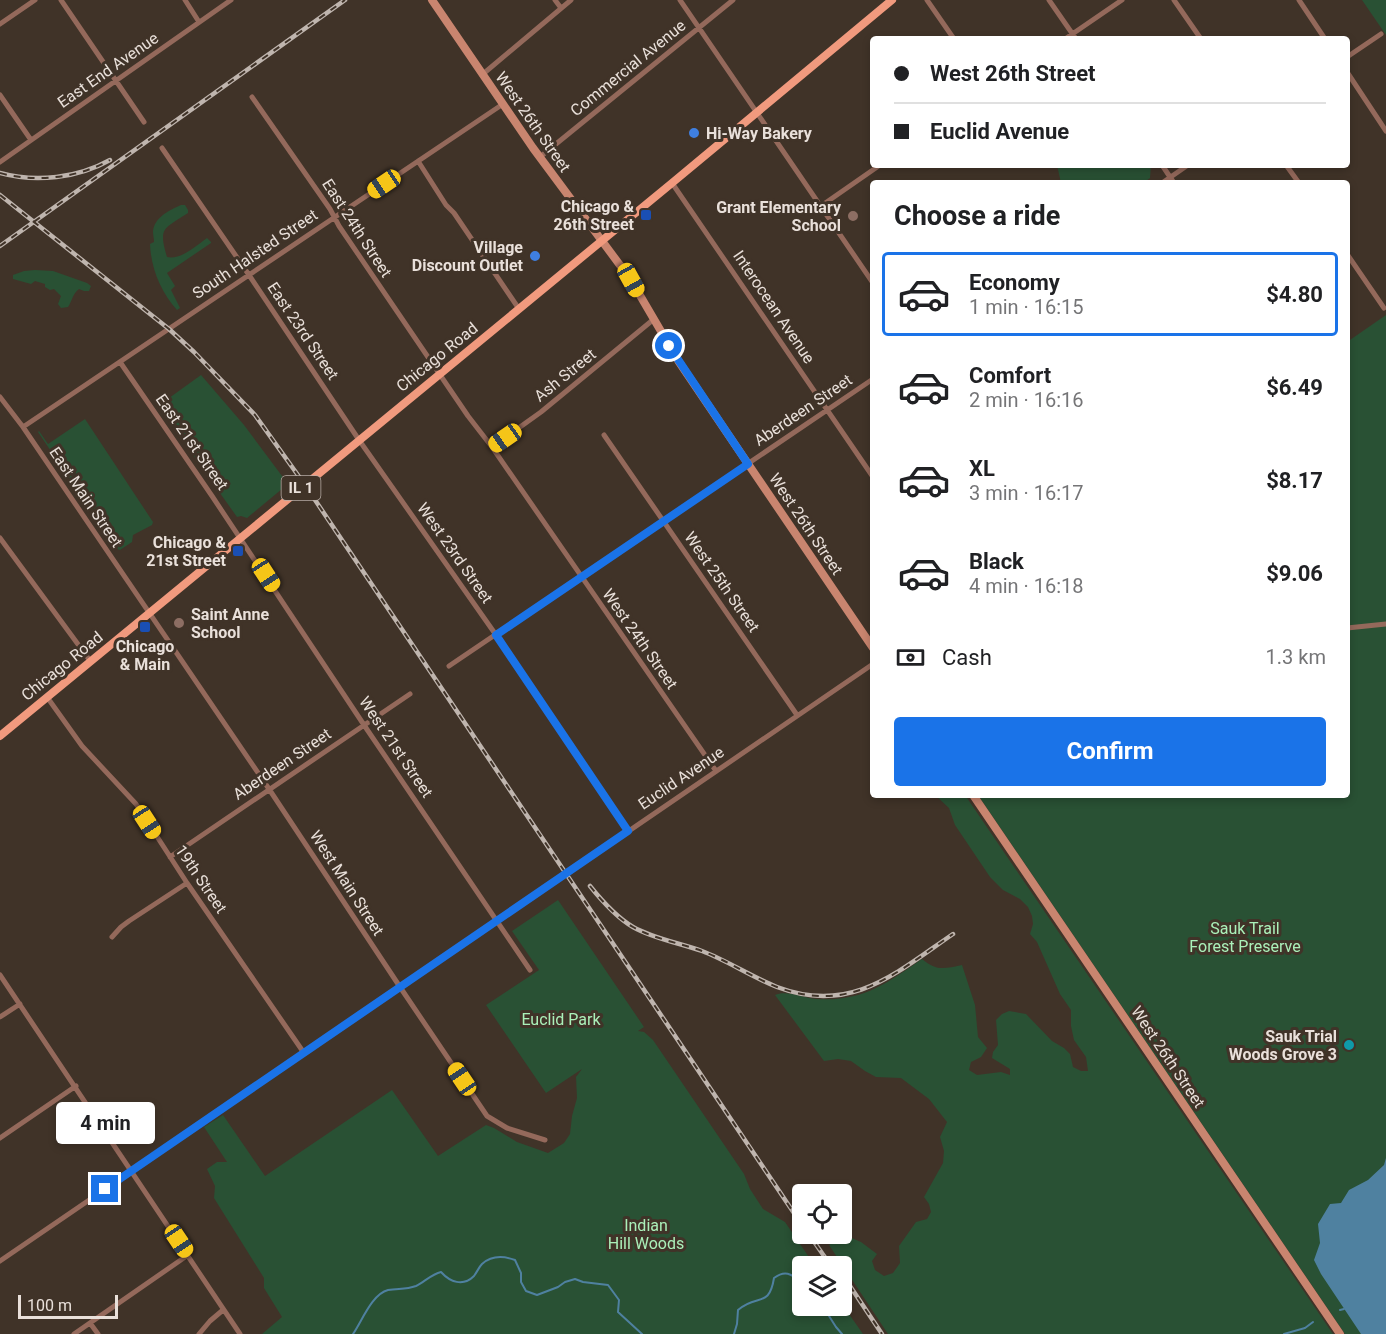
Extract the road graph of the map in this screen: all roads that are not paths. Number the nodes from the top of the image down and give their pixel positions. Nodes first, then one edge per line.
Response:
1 (35, 0) edge
2 (61, 0) edge
3 (185, 0) edge
4 (231, 0) edge
5 (432, 0) edge
6 (555, 0) edge
7 (571, 0) edge
8 (680, 0) edge
9 (733, 0) edge
10 (892, 0) edge
11 (927, 0) edge
12 (1050, 0) edge
13 (1122, 0) edge
14 (1174, 0) edge
15 (1299, 0) edge
16 (561, 8) junction
17 (200, 22) junction
18 (0, 24) edge
19 (699, 28) junction
20 (1381, 34) dead end
21 (952, 36) edge
22 (1074, 36) edge
23 (1199, 36) edge
24 (1323, 36) edge
25 (1350, 55) edge
26 (483, 74) junction
27 (1350, 76) edge
28 (116, 81) junction
29 (0, 95) edge
30 (252, 97) dead end
31 (503, 104) junction
32 (757, 111) junction
33 (144, 122) dead end
34 (1386, 130) edge
35 (31, 140) junction
36 (162, 148) dead end
37 (540, 157) junction
38 (417, 161) junction
39 (0, 162) edge
40 (876, 168) edge
41 (1164, 168) edge
42 (1184, 168) edge
43 (1170, 177) junction
44 (1166, 180) edge
45 (1172, 180) edge
46 (672, 183) junction
47 (821, 206) junction
48 (334, 217) junction
49 (602, 240) junction
50 (1350, 258) edge
51 (249, 275) junction
52 (870, 279) edge
53 (1383, 308) dead end
54 (519, 309) junction
55 (654, 319) junction
56 (120, 362) junction
57 (439, 374) junction
58 (870, 381) edge
59 (0, 397) edge
60 (827, 410) junction
61 (23, 427) junction
62 (603, 435) dead end
63 (359, 440) junction
64 (492, 447) junction
65 (748, 464) junction
66 (870, 473) edge
67 (663, 521) junction
68 (0, 538) edge
69 (241, 538) junction
70 (581, 577) junction
71 (149, 613) junction
72 (1386, 624) edge
73 (1350, 628) edge
74 (496, 635) junction
75 (870, 644) edge
76 (91, 662) junction
77 (449, 666) dead end
78 (870, 666) edge
79 (410, 694) dead end
80 (47, 697) junction
81 (797, 715) junction
82 (364, 724) junction
83 (1, 733) edge
84 (716, 771) junction
85 (269, 789) junction
86 (975, 798) edge
87 (628, 831) junction
88 (170, 856) junction
89 (187, 883) junction
90 (497, 921) junction
91 (112, 937) dead end
92 (530, 970) dead end
93 (0, 975) edge
94 (400, 987) junction
95 (20, 1004) junction
96 (0, 1017) edge
97 (304, 1053) junction
98 (76, 1086) junction
99 (0, 1138) edge
100 (545, 1140) dead end
101 (132, 1171) junction
102 (188, 1255) junction
103 (0, 1261) edge
104 (223, 1310) junction
105 (90, 1323) junction
106 (74, 1334) edge
107 (98, 1334) edge
108 (200, 1334) edge
109 (240, 1334) edge
110 (1340, 1334) edge

1 - 18 street
2 - 28 street
3 - 17 street
4 - 17 street, East End Avenue
5 - 26 street, West 26th Street
6 - 16 street
7 - 16 street
8 - 19 street
9 - 19 street, Commercial Avenue
10 - 32 main road, Chicago Road / IL 1
11 - 21 street
12 - 22 street
13 - 22 street
14 - 23 street
15 - 24 street
16 - 26 street
17 - 28 street, East End Avenue
19 - 32 street
19 - 37 street, Commercial Avenue
20 - 25 street
26 - 31 street, West 26th Street
27 - 34 street
28 - 33 street
28 - 35 street, East End Avenue
29 - 35 street
30 - 48 street, East 24th Street
31 - 37 street, West 26th Street
31 - 38 street, South Halsted Street
32 - 46 main road, Chicago Road / IL 1
32 - 47 street
35 - 39 street, East End Avenue
36 - 51 street, East 23rd Street
37 - 49 street, West 26th Street
38 - 48 street, South Halsted Street
38 - 54 street
40 - 47 street
41 - 43 street
42 - 43 street
43 - 44 street
43 - 45 street
46 - 49 main road, Chicago Road / IL 1
46 - 60 street, Interocean Avenue
47 - 52 street
48 - 51 street, South Halsted Street
48 - 57 street, East 24th Street
49 - 54 main road, Chicago Road / IL 1
49 - 55 street, West 26th Street
50 - 53 street
51 - 56 street, South Halsted Street
51 - 63 street, East 23rd Street
54 - 57 main road, Chicago Road / IL 1
55 - 64 street, Ash Street
55 - 65 street, West 26th Street
56 - 61 street, South Halsted Street
56 - 69 street, East 21st Street
57 - 63 main road, Chicago Road / IL 1
57 - 64 street, West 24th Street
58 - 60 street, Aberdeen Street
59 - 61 street, East Main Street
60 - 65 street, Aberdeen Street
60 - 66 street, Interocean Avenue
61 - 71 street, East Main Street
62 - 67 street, West 25th Street
63 - 69 main road, Chicago Road / IL 1
63 - 74 street, West 23rd Street
64 - 70 street, West 24th Street
65 - 67 street, Aberdeen Street
65 - 75 street, West 26th Street
67 - 70 street, Aberdeen Street
67 - 81 street, West 25th Street
68 - 76 street
69 - 71 main road, Chicago Road / IL 1
69 - 82 street, West 21st Street
70 - 74 street, Aberdeen Street
70 - 84 street, West 24th Street
71 - 76 main road, Chicago Road / IL 1
71 - 85 street, West Main Street
72 - 73 street
74 - 77 street, Aberdeen Street
74 - 87 street, West 23rd Street
76 - 80 main road, Chicago Road / IL 1
78 - 81 street, Euclid Avenue
79 - 82 street, Aberdeen Street
80 - 83 main road, Chicago Road / IL 1
80 - 88 street, 19th Street
81 - 84 street, Euclid Avenue
82 - 85 street, Aberdeen Street
82 - 90 street, West 21st Street
84 - 87 street, Euclid Avenue
85 - 88 street, Aberdeen Street
85 - 94 street, West Main Street
86 - 110 street, West 26th Street
87 - 90 street, Euclid Avenue
88 - 89 street, 19th Street
89 - 91 street
89 - 97 street, 19th Street
90 - 92 street, West 21st Street
90 - 94 street, Euclid Avenue
93 - 95 street
94 - 97 street, Euclid Avenue
94 - 100 street, West Main Street
95 - 96 street
95 - 98 street
97 - 101 street, Euclid Avenue
98 - 99 street
98 - 101 street
101 - 102 street
101 - 103 street, Euclid Avenue
102 - 104 street
102 - 105 street
104 - 108 street
104 - 109 street
105 - 106 street
105 - 107 street

